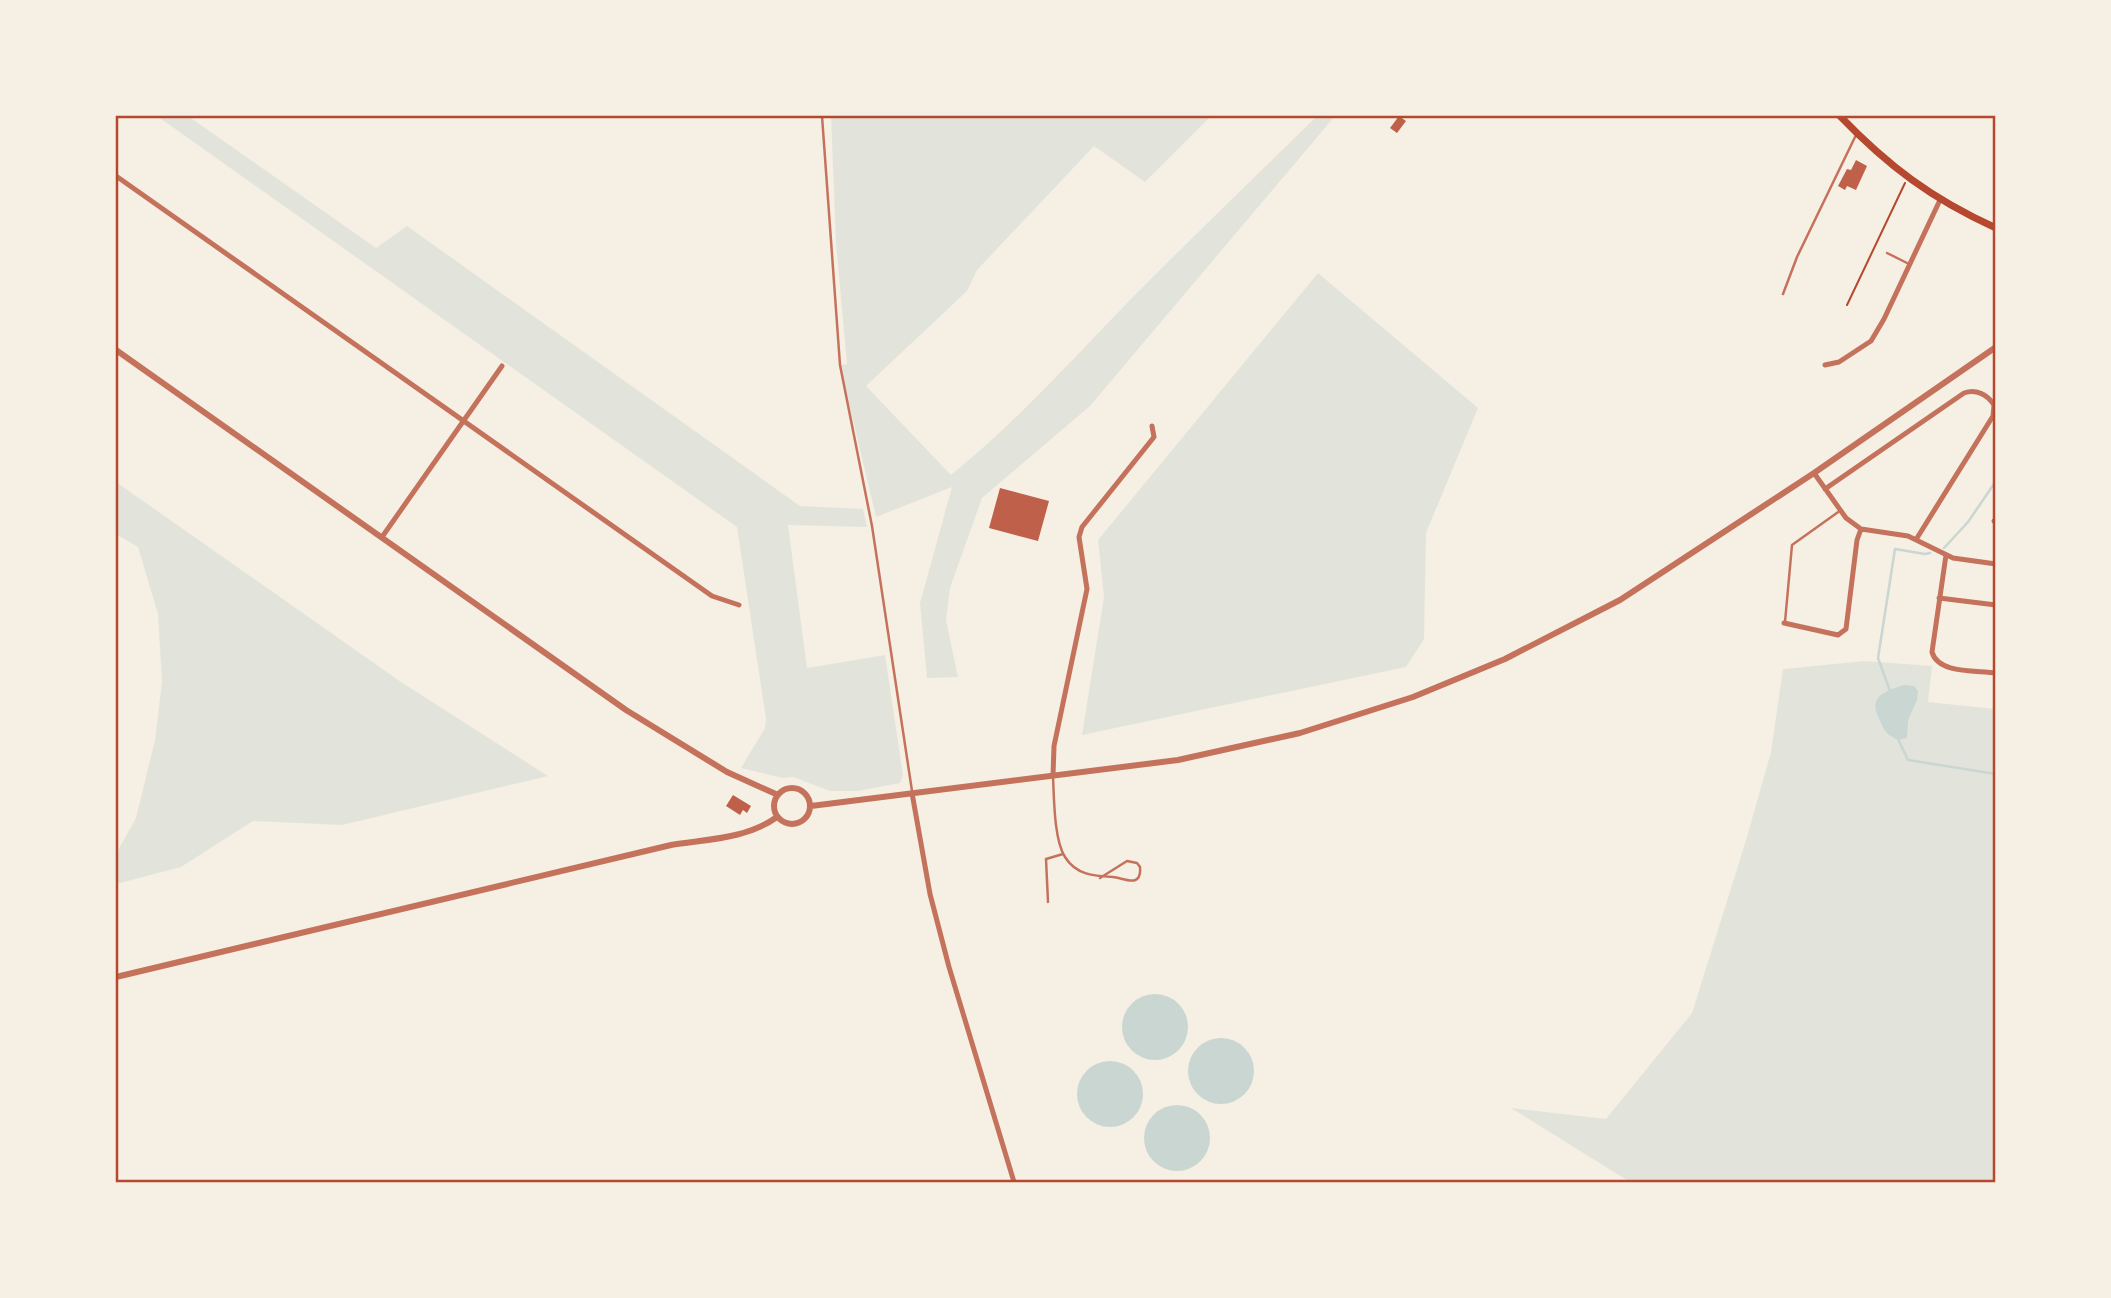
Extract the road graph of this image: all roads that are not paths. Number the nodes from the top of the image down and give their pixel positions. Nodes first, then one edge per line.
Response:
1 (822, 116) edge
2 (1840, 116) edge
3 (1857, 133) junction
4 (116, 176) edge
5 (1940, 201) junction
6 (1996, 228) edge
7 (1887, 253) dead end
8 (1910, 264) junction
9 (1783, 294) dead end
10 (1996, 346) edge
11 (116, 350) edge
12 (1825, 365) dead end
13 (502, 366) dead end
14 (464, 421) junction
15 (1153, 426) dead end
16 (1814, 473) junction
17 (1825, 489) junction
18 (1840, 510) junction
19 (1861, 529) junction
20 (382, 537) junction
21 (1917, 538) junction
22 (1946, 555) junction
23 (1996, 564) edge
24 (1939, 598) junction
25 (739, 605) dead end
26 (1996, 605) edge
27 (1784, 623) joint
28 (1996, 673) edge
29 (1053, 776) junction
30 (912, 793) junction
31 (778, 795) junction
32 (811, 806) junction
33 (778, 817) junction
34 (1063, 854) junction
35 (1100, 877) junction
36 (1048, 902) dead end
37 (116, 977) edge
38 (1014, 1182) edge

1 - 30 lane
2 - 3 main road
3 - 5 main road
3 - 9 lane
4 - 14 street
5 - 6 main road
5 - 8 street
7 - 8 lane
8 - 12 street
10 - 16 street
11 - 20 street
13 - 14 street
14 - 20 street
14 - 25 street
15 - 29 street
16 - 17 street
16 - 29 street
17 - 18 street
17 - 21 street
18 - 19 street
18 - 27 lane
19 - 21 street
19 - 27 street
20 - 31 street
21 - 22 street
22 - 23 street
22 - 24 street
24 - 26 street
24 - 28 street
29 - 30 street
29 - 34 lane
30 - 32 street
30 - 38 street
31 - 32 street
31 - 33 street
32 - 33 street
33 - 37 street
34 - 35 lane
34 - 36 lane
35 - 35 lane

